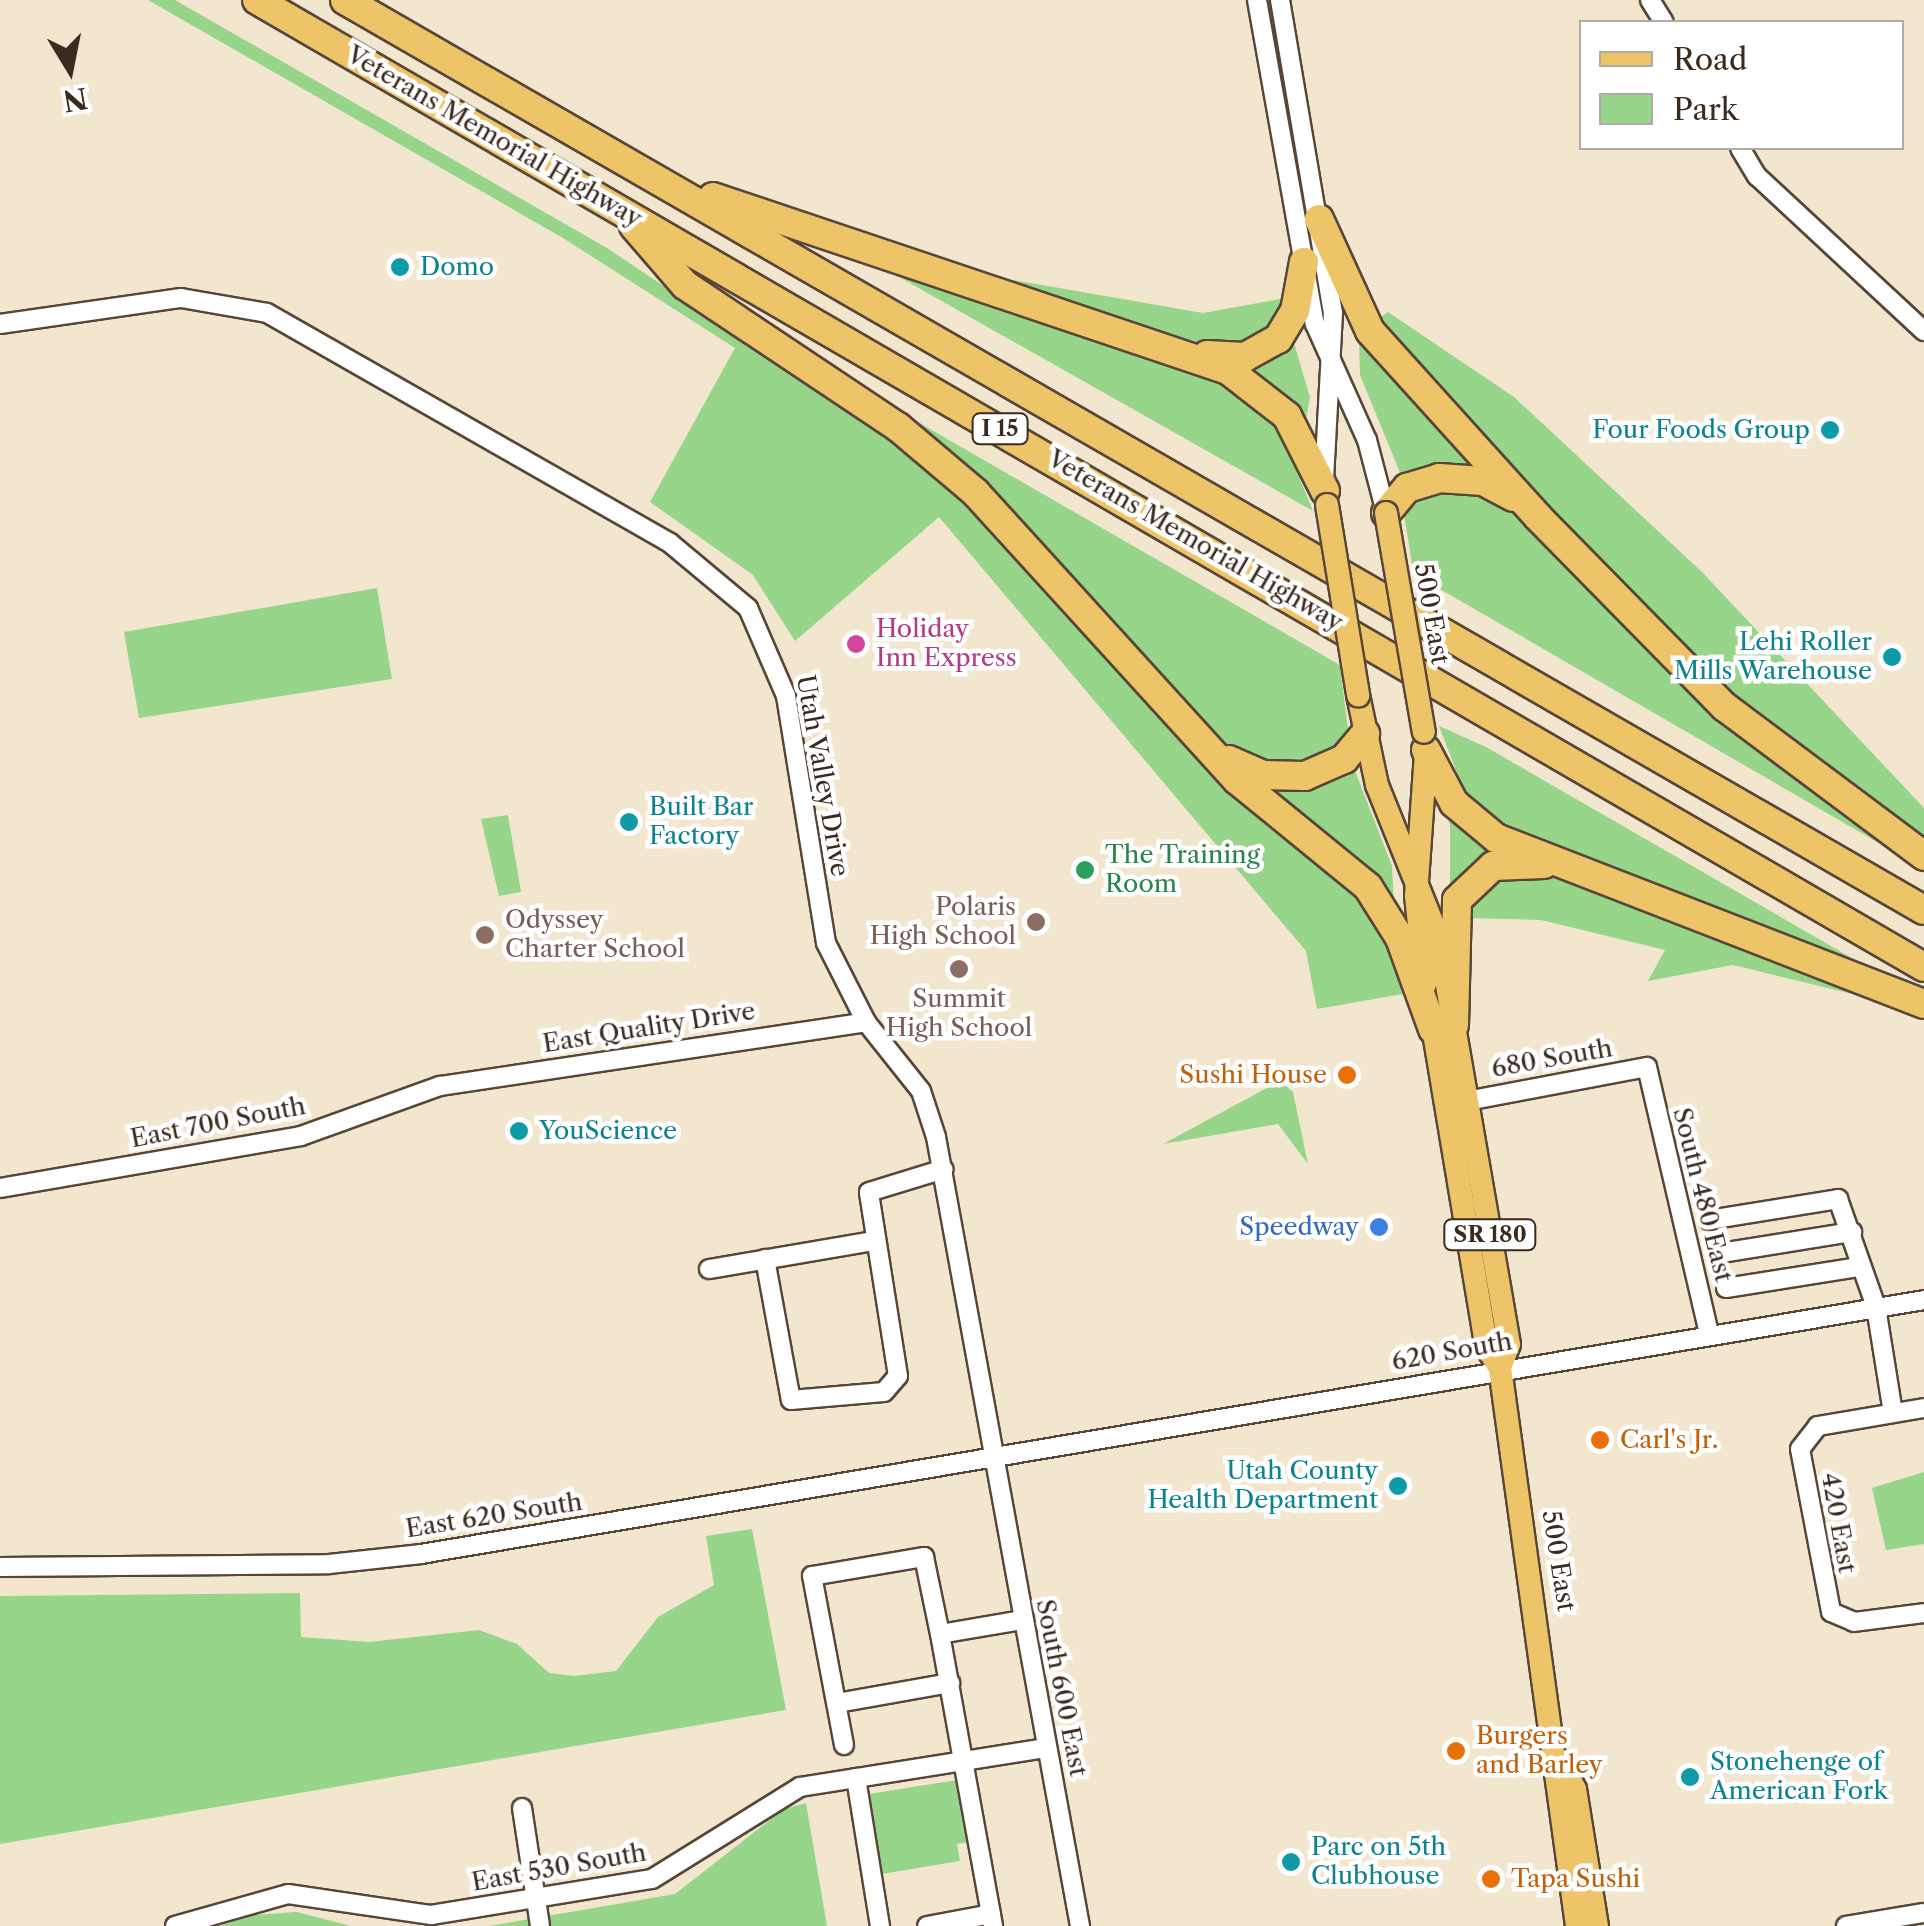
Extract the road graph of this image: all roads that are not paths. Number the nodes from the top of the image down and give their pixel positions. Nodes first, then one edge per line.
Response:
1 (257, 0) edge
2 (346, 0) edge
3 (1257, 0) edge
4 (1280, 0) edge
5 (1741, 150) edge
6 (641, 171) junction
7 (620, 210) junction
8 (1319, 220) junction
9 (1304, 262) junction
10 (0, 324) edge
11 (1924, 331) edge
12 (1170, 349) junction
13 (1334, 375) junction
14 (1326, 498) junction
15 (1386, 513) junction
16 (1538, 516) junction
17 (1365, 734) junction
18 (1204, 740) junction
19 (1425, 741) junction
20 (1924, 856) edge
21 (1417, 872) junction
22 (1582, 874) junction
23 (1924, 910) edge
24 (1924, 967) edge
25 (1924, 1004) edge
26 (866, 1022) junction
27 (1444, 1027) junction
28 (1647, 1067) joint
29 (440, 1086) joint
30 (1467, 1101) junction
31 (944, 1168) junction
32 (0, 1188) edge
33 (1709, 1220) dead end
34 (1852, 1232) junction
35 (872, 1241) junction
36 (1721, 1253) dead end
37 (765, 1259) junction
38 (1859, 1267) junction
39 (709, 1269) dead end
40 (1726, 1288) dead end
41 (1924, 1300) edge
42 (1876, 1307) junction
43 (1708, 1334) junction
44 (1500, 1368) junction
45 (1924, 1408) edge
46 (1892, 1413) junction
47 (990, 1459) junction
48 (0, 1567) edge
49 (1924, 1613) edge
50 (1023, 1620) junction
51 (940, 1634) junction
52 (950, 1683) junction
53 (836, 1703) junction
54 (844, 1745) dead end
55 (1047, 1748) junction
56 (965, 1762) junction
57 (1561, 1762) junction
58 (856, 1778) junction
59 (522, 1808) dead end
60 (536, 1898) junction
61 (1924, 1913) edge
62 (992, 1920) edge
63 (176, 1926) edge
64 (540, 1926) edge
65 (880, 1926) edge
66 (927, 1926) edge
67 (1080, 1926) edge
68 (1577, 1926) edge
69 (1597, 1926) edge
70 (1849, 1926) edge

1 - 7 highway, Veterans Memorial Highway / I 15
2 - 6 highway, Veterans Memorial Highway / I 15
3 - 9 street, 500 East / SR 180
4 - 8 street, 500 East / SR 180
5 - 11 street
6 - 12 highway
6 - 23 highway, Veterans Memorial Highway / I 15
7 - 18 highway
7 - 24 highway, Veterans Memorial Highway / I 15
8 - 13 street, 500 East / SR 180
8 - 16 highway
9 - 12 highway
9 - 13 street, 500 East / SR 180
10 - 26 street, Utah Valley Drive
12 - 14 highway
13 - 14 street, 500 East / SR 180
13 - 15 street, 500 East / SR 180
14 - 17 main road, 500 East / SR 180, bridge
15 - 16 highway
15 - 19 main road, 500 East / SR 180, bridge
16 - 20 highway
17 - 18 highway
17 - 21 main road, 500 East / SR 180
18 - 27 highway
19 - 21 main road, 500 East / SR 180
19 - 22 highway
21 - 27 main road, 500 East / SR 180
22 - 25 highway
22 - 27 highway
26 - 29 street, East Quality Drive
26 - 31 street, Utah Valley Drive
27 - 30 main road, 500 East / SR 180
27 - 44 main road, 500 East / SR 180
28 - 30 street, 680 South
28 - 43 street, South 480 East
29 - 32 street, East 700 South
30 - 44 main road, 500 East / SR 180
31 - 35 street
31 - 47 street, Utah Valley Drive
33 - 34 street
34 - 36 street
34 - 38 street
35 - 37 street
35 - 37 street
37 - 39 street
38 - 40 street
38 - 42 street
41 - 42 street, 620 South
42 - 43 street, 620 South
42 - 46 street
43 - 44 street, 620 South
44 - 47 street, 620 South
44 - 57 main road, 500 East / SR 180
45 - 46 street
46 - 49 street, 420 East
47 - 48 street, East 620 South
47 - 50 street, South 600 East
50 - 51 street
50 - 55 street, South 600 East
51 - 52 street
51 - 53 street
52 - 53 street
52 - 56 street
53 - 54 street
55 - 56 street, East 530 South
55 - 67 street, South 600 East
56 - 58 street, East 530 South
56 - 62 street
57 - 68 main road, 500 East / SR 180
57 - 69 main road, 500 East / SR 180
58 - 60 street, East 530 South
58 - 65 street
59 - 60 street
60 - 63 street, East 530 South
60 - 64 street
61 - 70 street
62 - 66 street

